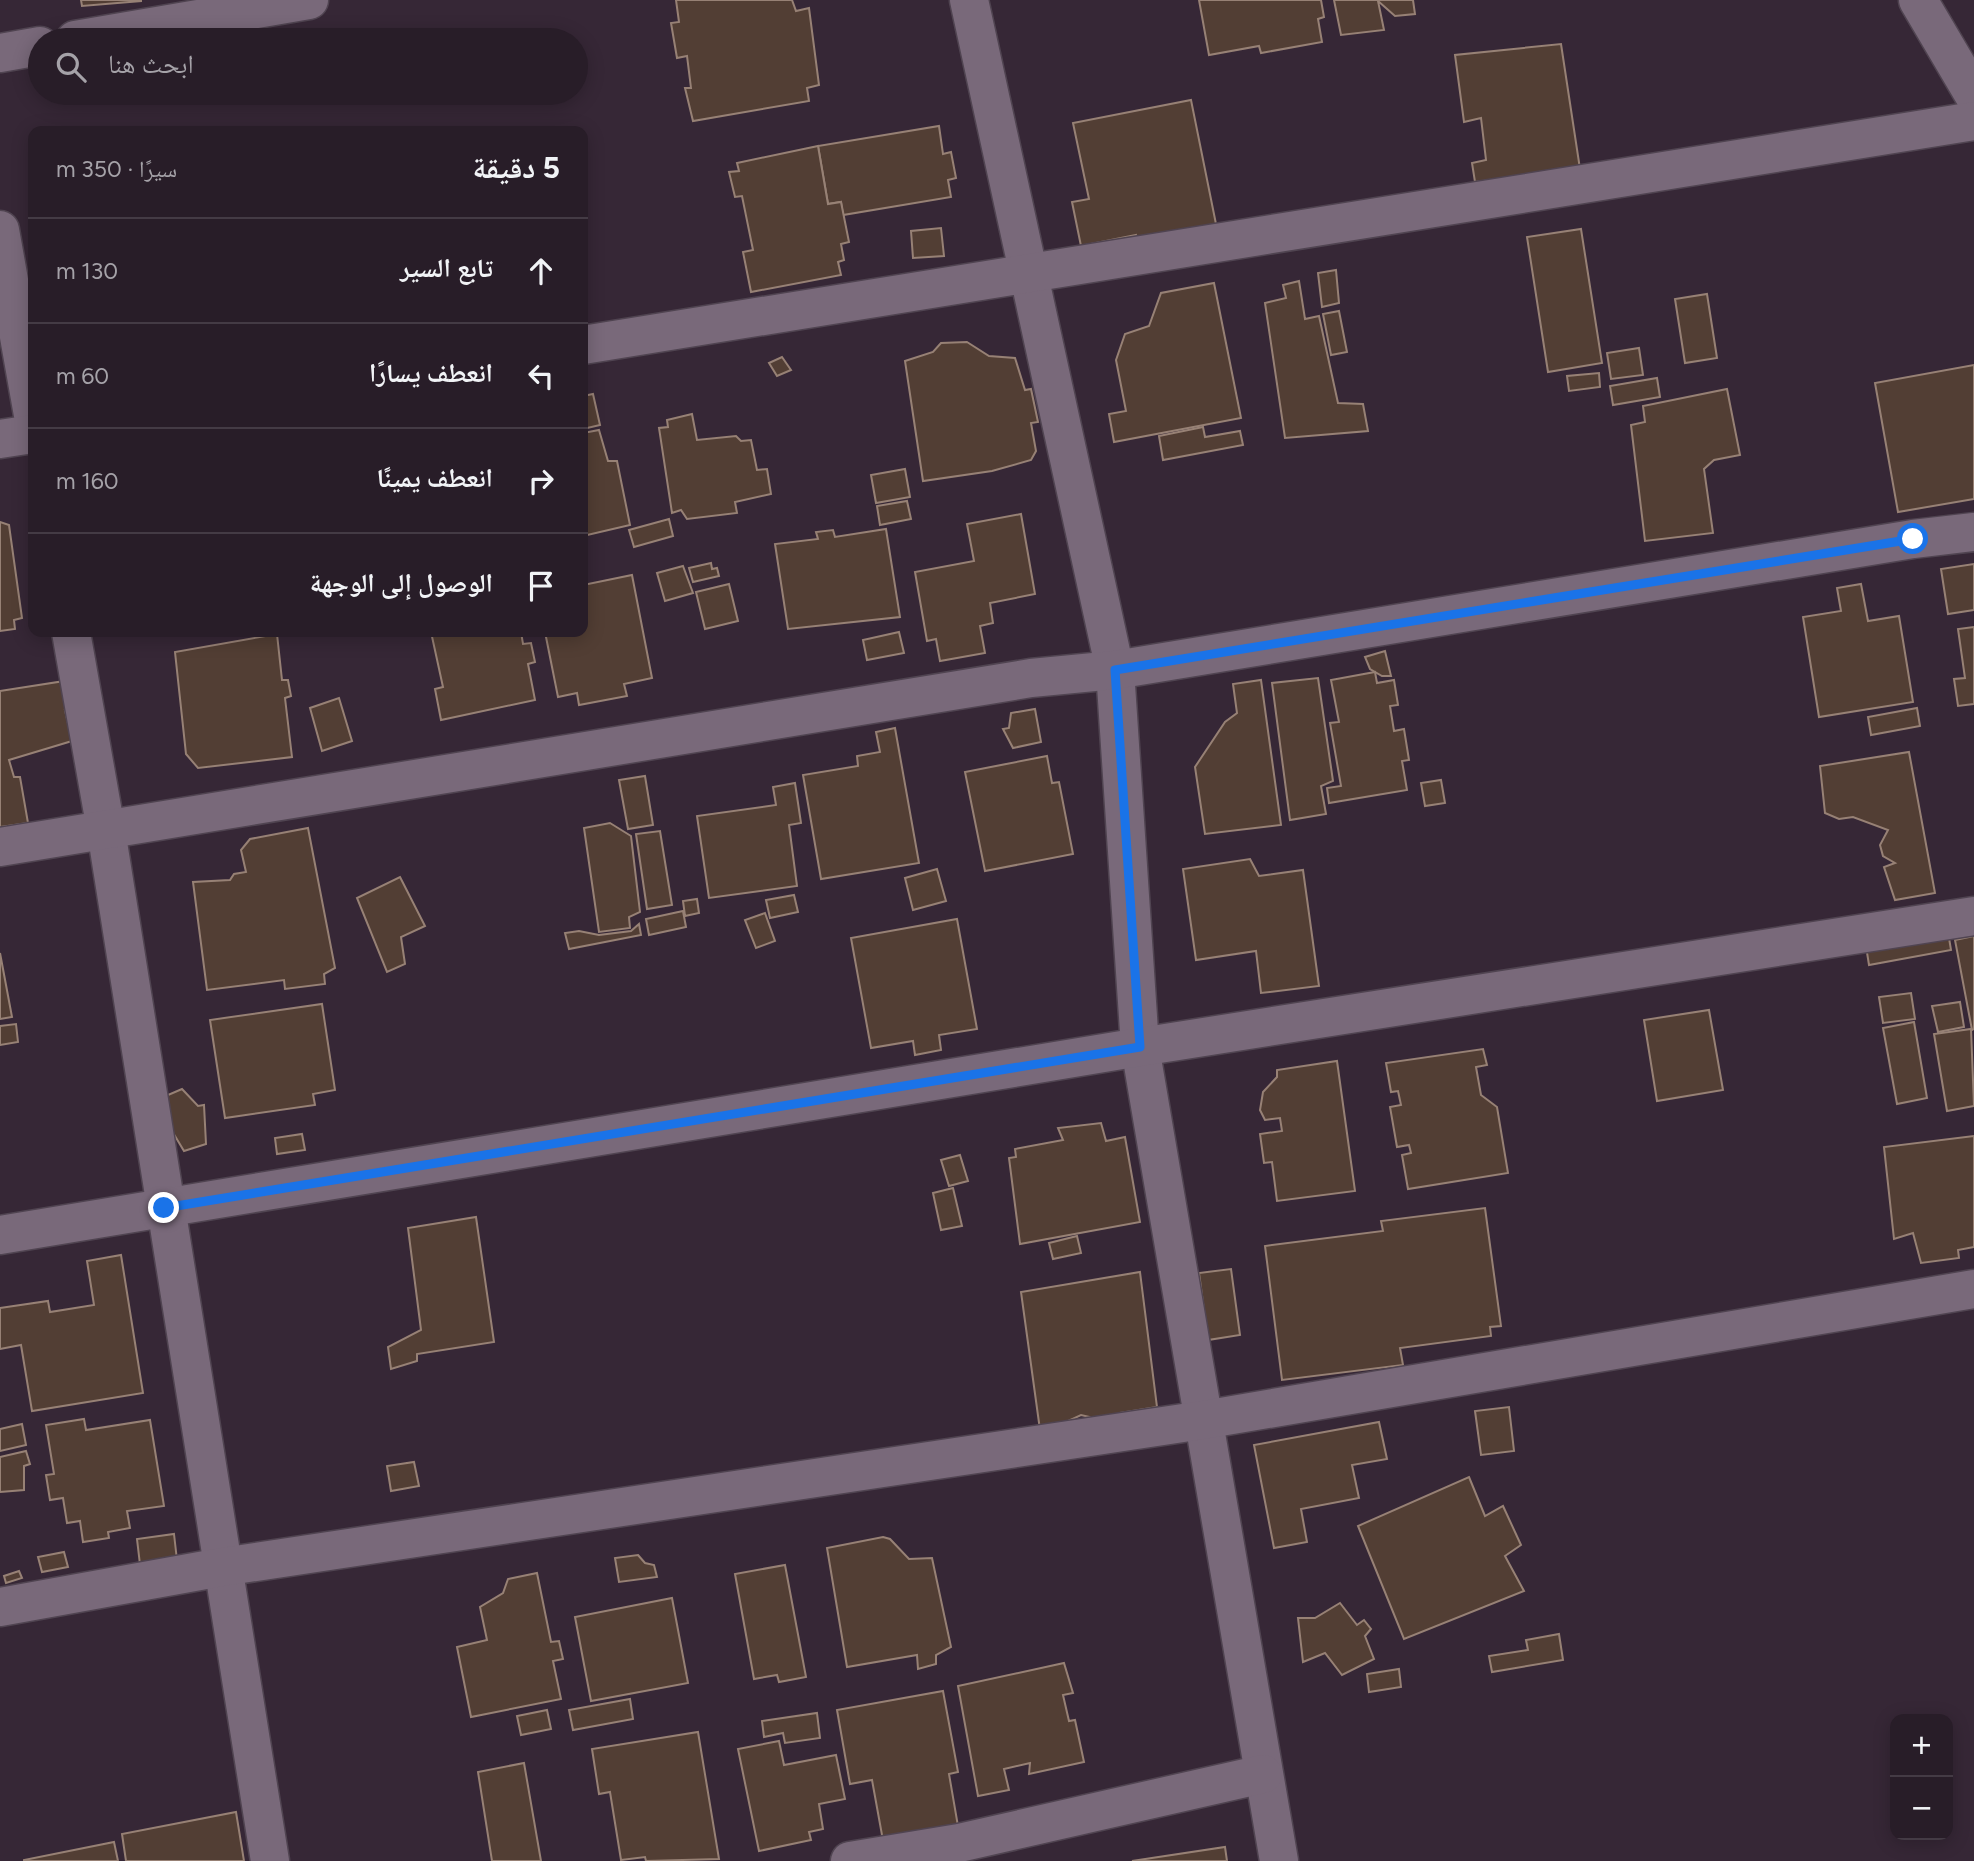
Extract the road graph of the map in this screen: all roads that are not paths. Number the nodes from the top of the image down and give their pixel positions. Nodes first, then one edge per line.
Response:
1 (309, 0) edge
2 (969, 0) edge
3 (1918, 0) edge
4 (145, 28) edge
5 (28, 48) edge
6 (0, 53) edge
7 (1974, 95) edge
8 (1974, 121) edge
9 (0, 230) edge
10 (1028, 273) junction
11 (588, 344) edge
12 (28, 387) edge
13 (28, 435) edge
14 (0, 439) edge
15 (1974, 532) edge
16 (72, 637) edge
17 (1115, 670) junction
18 (106, 830) junction
19 (0, 847) edge
20 (1974, 916) edge
21 (1140, 1047) junction
22 (164, 1208) junction
23 (0, 1235) edge
24 (1974, 1289) edge
25 (1203, 1420) junction
26 (222, 1567) junction
27 (0, 1607) edge
28 (1263, 1774) junction
29 (270, 1861) edge
30 (850, 1861) edge
31 (1279, 1861) edge

1 - 4 street
2 - 10 street
3 - 7 street
5 - 6 street
8 - 10 street
9 - 12 street
10 - 11 street
10 - 17 street
13 - 14 street
15 - 17 street
16 - 18 street
17 - 18 street
17 - 21 street
18 - 19 street
18 - 22 street
20 - 21 street
21 - 22 street
21 - 25 street
22 - 23 street
22 - 26 street
24 - 25 street
25 - 26 street
25 - 28 street
26 - 27 street
26 - 29 street
28 - 30 street
28 - 31 street

